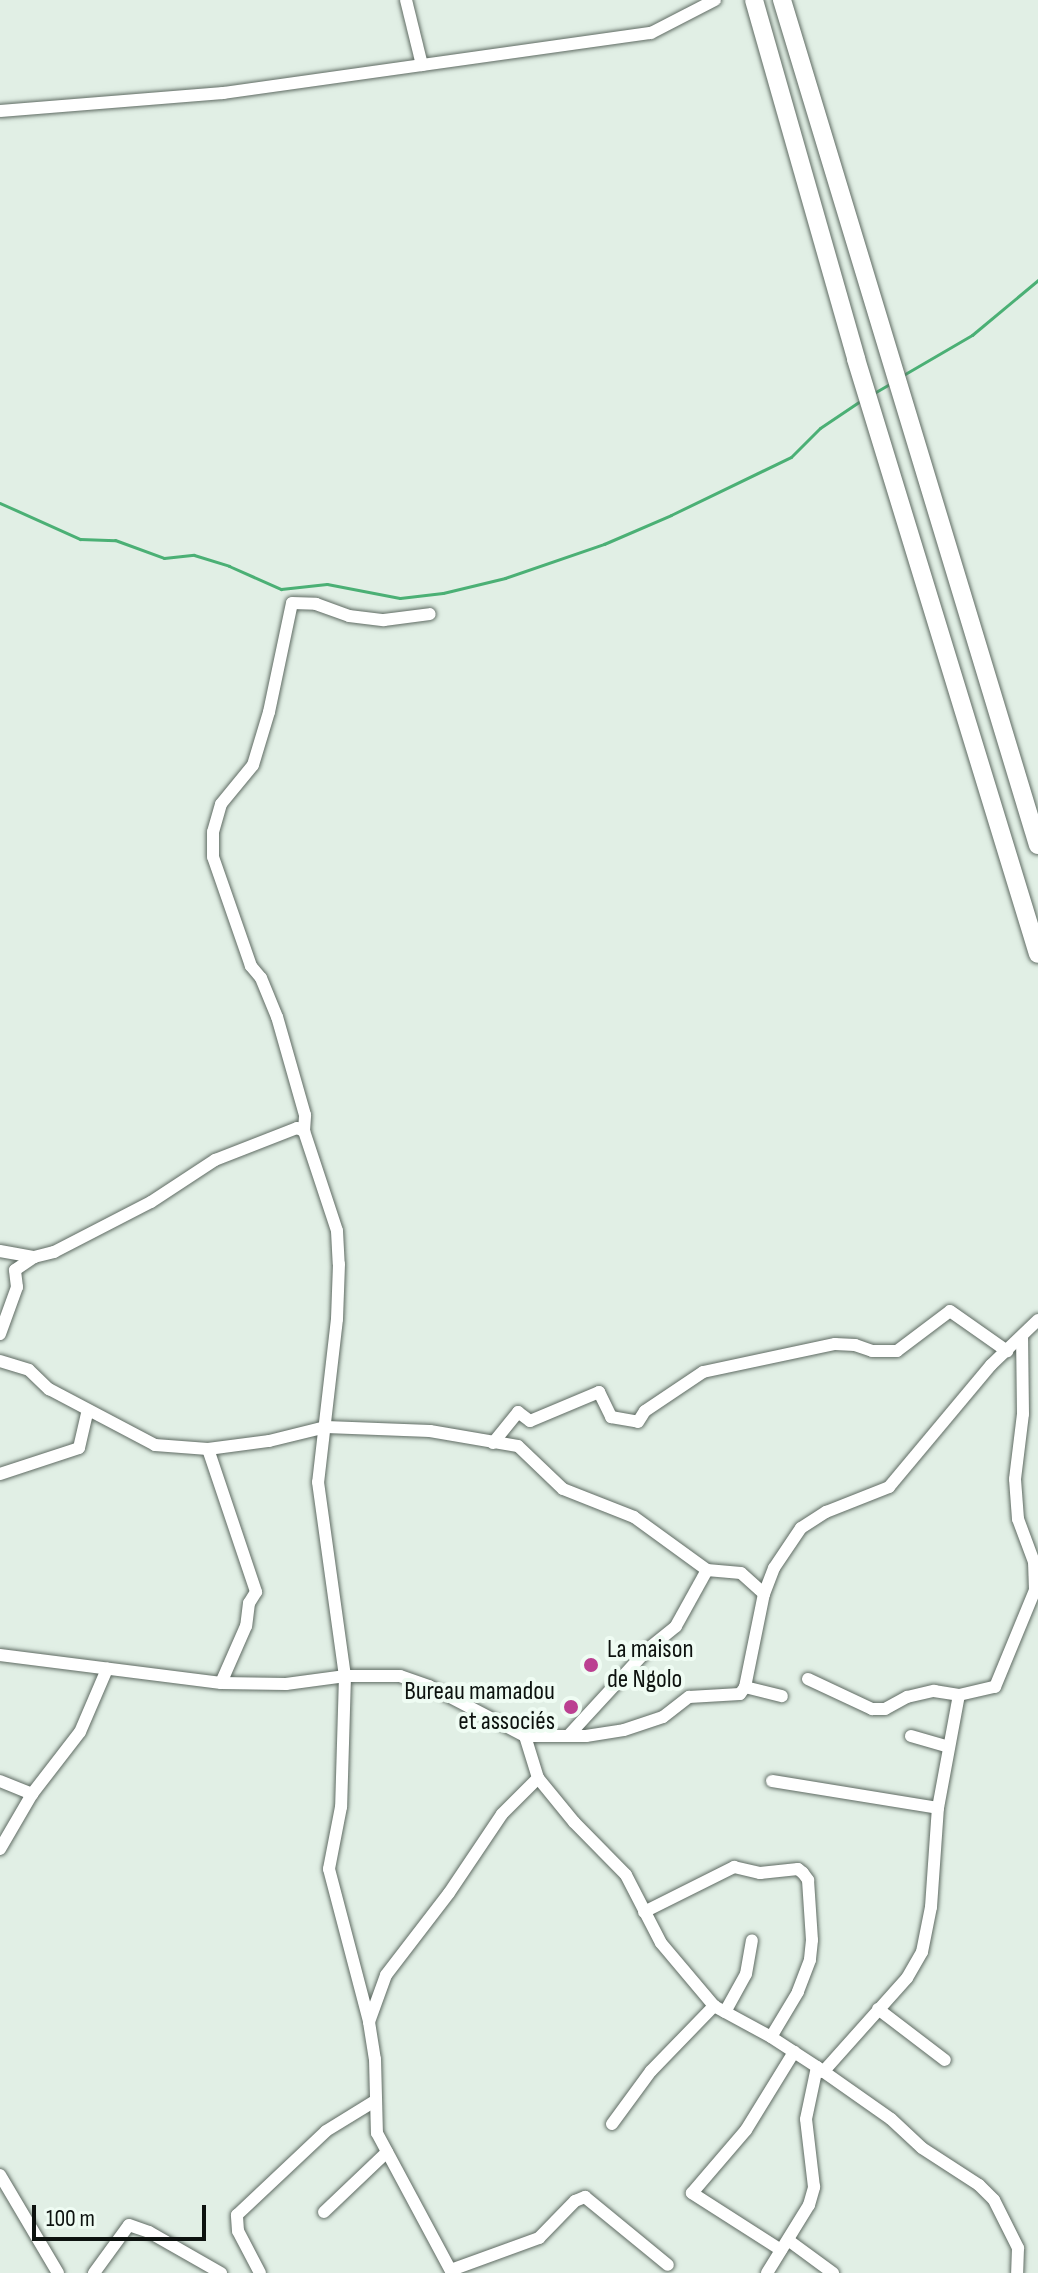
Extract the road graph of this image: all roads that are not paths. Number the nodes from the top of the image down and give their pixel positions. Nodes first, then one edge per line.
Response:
1 (406, 0) edge
2 (715, 0) edge
3 (754, 0) edge
4 (782, 0) edge
5 (422, 65) junction
6 (0, 111) edge
7 (430, 614) dead end
8 (1032, 801) edge
9 (1038, 845) edge
10 (1038, 954) edge
11 (304, 1131) junction
12 (0, 1251) edge
13 (34, 1257) junction
14 (1038, 1320) edge
15 (0, 1334) edge
16 (1022, 1337) junction
17 (1007, 1351) junction
18 (0, 1361) edge
19 (93, 1412) junction
20 (326, 1427) junction
21 (493, 1443) junction
22 (208, 1449) junction
23 (0, 1474) edge
24 (707, 1570) junction
25 (764, 1594) junction
26 (0, 1655) edge
27 (107, 1669) junction
28 (345, 1676) junction
29 (808, 1679) dead end
30 (221, 1683) junction
31 (745, 1687) junction
32 (959, 1695) junction
33 (782, 1696) dead end
34 (689, 1697) junction
35 (687, 1712) dead end
36 (525, 1736) junction
37 (568, 1736) junction
38 (911, 1736) dead end
39 (947, 1746) junction
40 (538, 1778) junction
41 (0, 1781) edge
42 (772, 1781) dead end
43 (32, 1794) junction
44 (938, 1808) junction
45 (0, 1849) edge
46 (644, 1912) junction
47 (752, 1941) dead end
48 (719, 2009) junction
49 (878, 2009) junction
50 (369, 2022) junction
51 (771, 2037) junction
52 (794, 2052) junction
53 (945, 2060) dead end
54 (820, 2070) junction
55 (375, 2101) junction
56 (612, 2124) dead end
57 (387, 2152) junction
58 (0, 2175) edge
59 (324, 2212) dead end
60 (784, 2245) junction
61 (668, 2265) dead end
62 (452, 2272) edge
63 (58, 2273) edge
64 (94, 2273) edge
65 (221, 2273) edge
66 (260, 2273) edge
67 (767, 2273) edge
68 (833, 2273) edge
69 (1017, 2273) edge

1 - 5 street
2 - 5 street
3 - 10 highway
4 - 8 highway
5 - 6 street
7 - 11 street
8 - 9 highway
11 - 13 street
11 - 20 street
12 - 13 street
13 - 15 street
14 - 16 street
16 - 17 street
16 - 32 street
17 - 21 street
17 - 25 street
18 - 19 street
19 - 22 street
19 - 23 street
20 - 21 street
20 - 22 street
20 - 28 street
21 - 24 street
22 - 30 street
24 - 25 street
24 - 37 street
25 - 31 street
26 - 27 street
27 - 30 street
27 - 43 street
28 - 30 street
28 - 36 street
28 - 50 street
29 - 32 street
31 - 33 street
31 - 34 street
32 - 39 street
34 - 35 street
34 - 37 street
36 - 37 street
36 - 40 street
38 - 39 street
39 - 44 street
40 - 46 street
40 - 50 street
41 - 43 street
42 - 44 street
43 - 45 street
44 - 49 street
46 - 48 street
46 - 51 street
47 - 48 street
48 - 51 street
48 - 56 street
49 - 53 street
49 - 54 street
50 - 55 street
51 - 52 street
52 - 54 street
52 - 60 street
54 - 60 street
54 - 69 street
55 - 57 street
55 - 66 street
57 - 59 street
57 - 62 street
58 - 63 street
60 - 67 street
60 - 68 street
61 - 62 street
64 - 65 street

